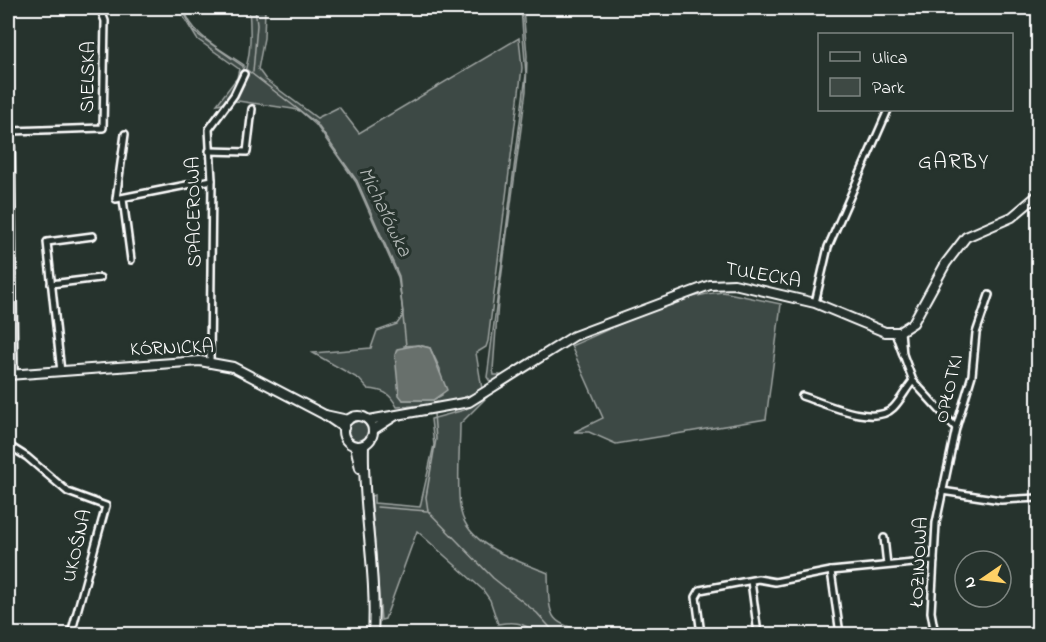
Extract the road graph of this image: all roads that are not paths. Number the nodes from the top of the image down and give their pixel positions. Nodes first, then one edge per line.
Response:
1 (100, 8) edge
2 (8, 59) edge
3 (244, 74) dead end
4 (252, 110) dead end
5 (888, 111) edge
6 (11, 131) junction
7 (125, 134) dead end
8 (209, 151) junction
9 (212, 180) junction
10 (1038, 195) edge
11 (123, 199) junction
12 (93, 236) dead end
13 (131, 260) dead end
14 (100, 278) dead end
15 (51, 284) junction
16 (988, 295) dead end
17 (815, 303) junction
18 (898, 332) junction
19 (210, 361) junction
20 (61, 372) junction
21 (11, 375) edge
22 (914, 381) junction
23 (802, 396) dead end
24 (326, 415) junction
25 (396, 415) junction
26 (348, 420) junction
27 (369, 420) junction
28 (344, 428) junction
29 (956, 428) junction
30 (373, 430) junction
31 (8, 445) edge
32 (364, 445) junction
33 (355, 446) junction
34 (362, 475) junction
35 (942, 491) junction
36 (1038, 498) edge
37 (884, 538) dead end
38 (934, 561) junction
39 (887, 565) junction
40 (831, 571) junction
41 (751, 581) junction
42 (71, 634) edge
43 (373, 634) edge
44 (701, 634) edge
45 (758, 634) edge
46 (840, 634) edge
47 (935, 634) edge

1 - 6 street, SIELSKA
2 - 6 street
3 - 8 street, SPACEROWA
4 - 8 street
5 - 17 street
6 - 21 street
7 - 11 street
8 - 9 street, SPACEROWA
9 - 11 street
9 - 19 street, SPACEROWA
10 - 18 street
11 - 13 street
12 - 15 street
14 - 15 street
15 - 20 street
16 - 29 street, OPŁOTKI
17 - 18 street, TULECKA
17 - 25 street, TULECKA
18 - 22 street
19 - 20 street, KÓRNICKA
19 - 24 street, KÓRNICKA
20 - 21 street, KÓRNICKA
22 - 23 street
22 - 29 street
24 - 26 street, KÓRNICKA
24 - 28 street, KÓRNICKA
25 - 27 street
25 - 30 street
26 - 27 street
26 - 28 street
27 - 30 street
28 - 33 street
29 - 35 street, OPŁOTKI
30 - 32 street
31 - 42 street, UKOŚNA
32 - 33 street
32 - 34 street
33 - 34 street
34 - 43 street
35 - 36 street
35 - 38 street, ŁOZINOWA
37 - 39 street
38 - 39 street
38 - 47 street, ŁOZINOWA
39 - 40 street
40 - 41 street
40 - 46 street
41 - 44 street
41 - 45 street

